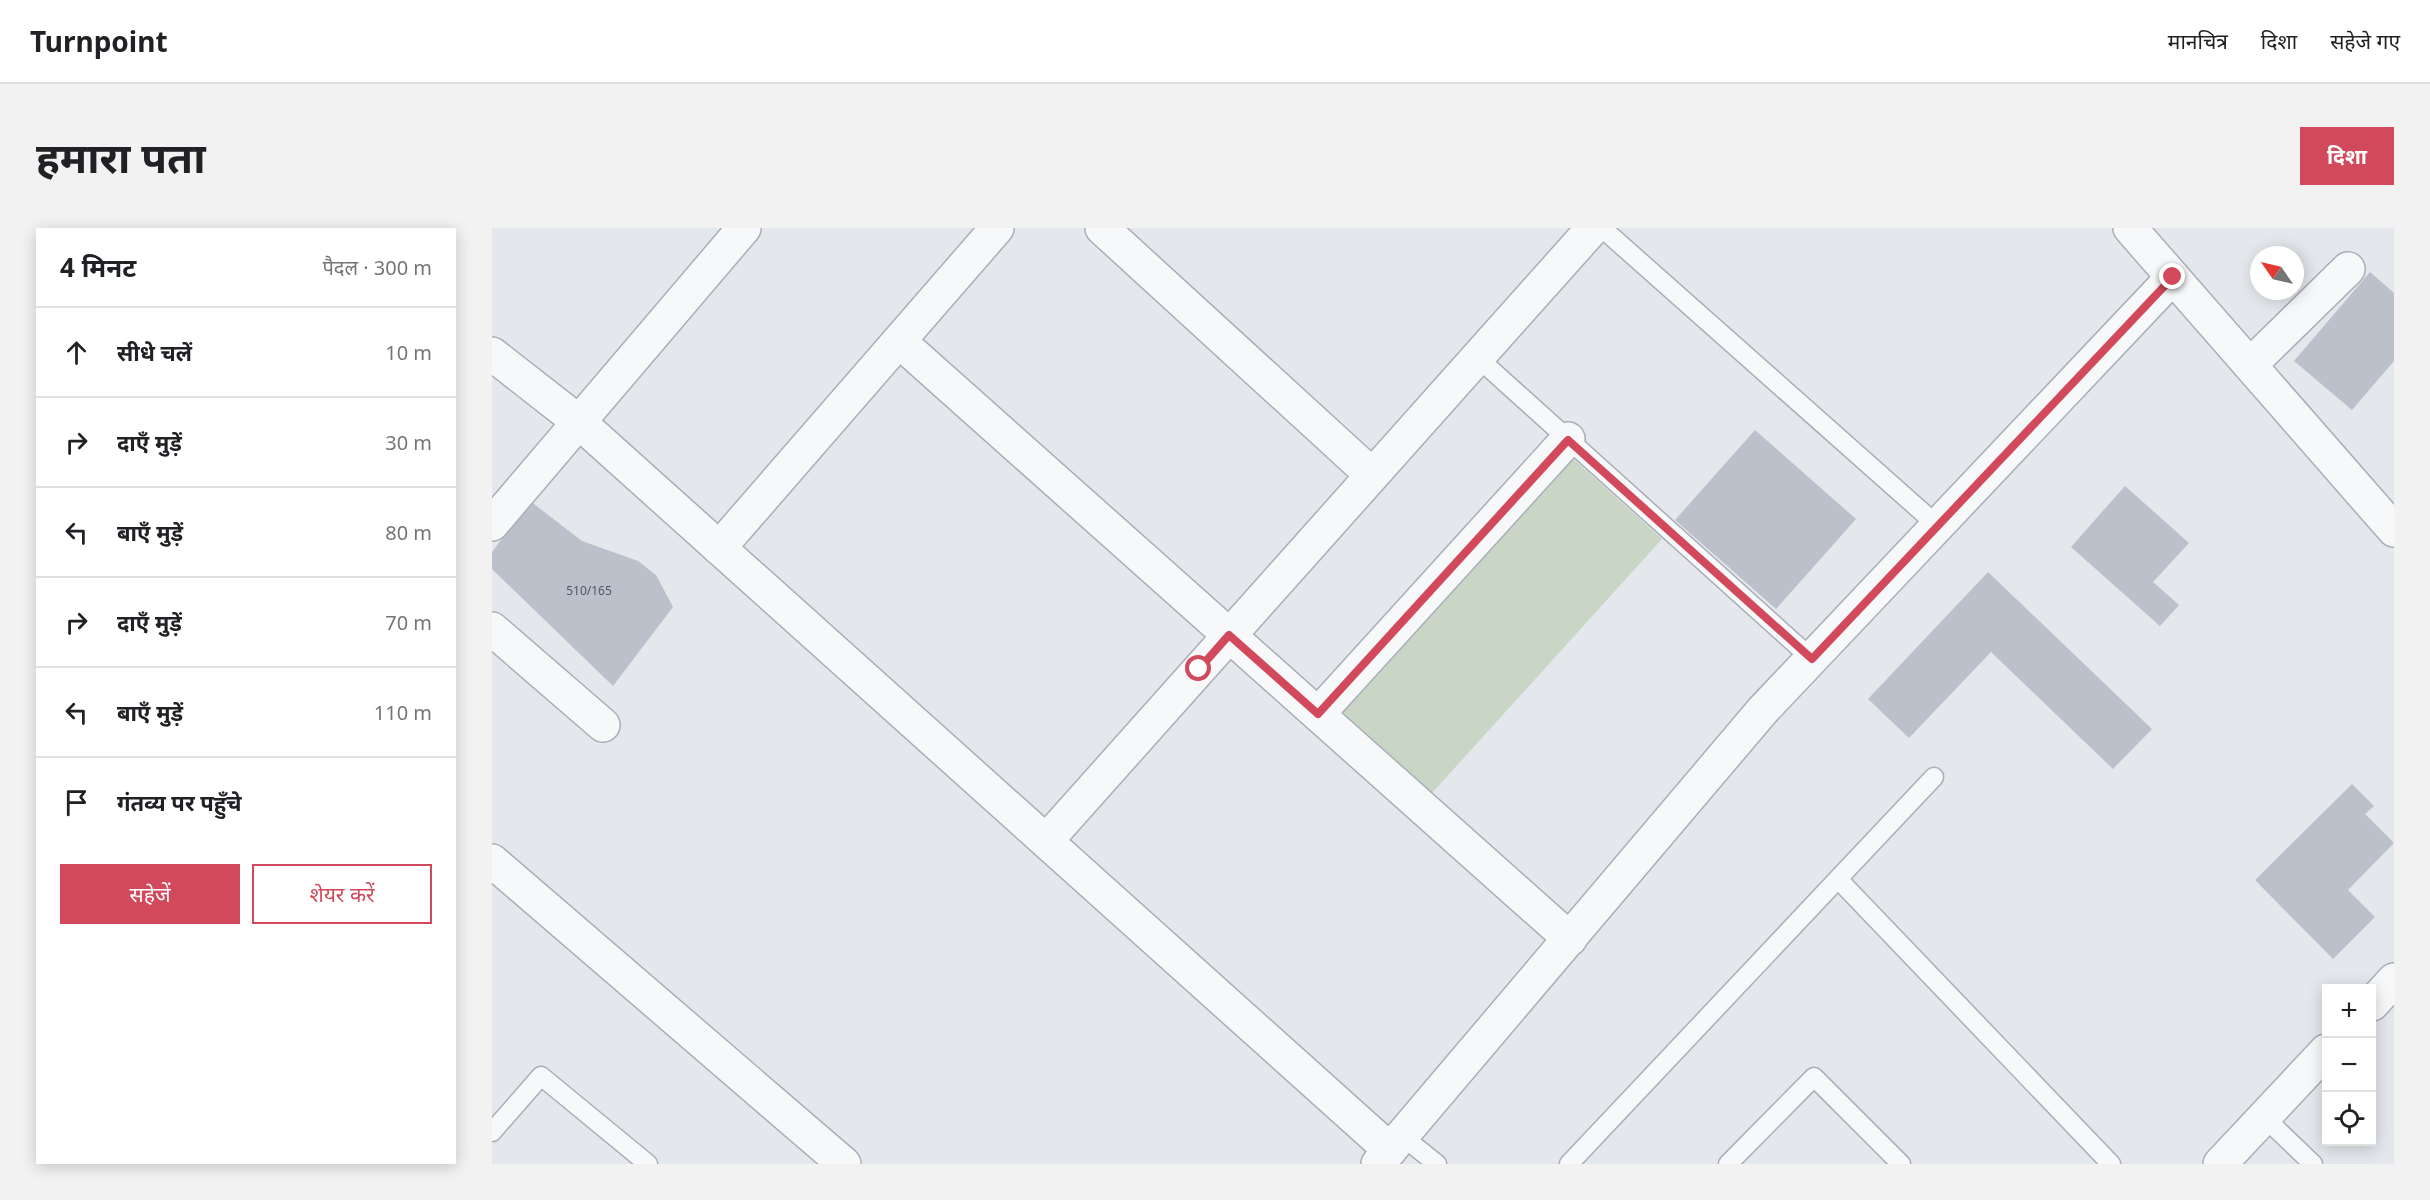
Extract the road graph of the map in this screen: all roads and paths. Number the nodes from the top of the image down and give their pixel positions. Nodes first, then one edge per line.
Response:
1 (744, 228) edge
2 (997, 228) edge
3 (1102, 228) edge
4 (1593, 228) edge
5 (1602, 228) edge
6 (2130, 228) edge
7 (2348, 269) dead end
8 (2173, 277) junction
9 (899, 341) junction
10 (492, 354) edge
11 (1478, 358) junction
12 (2250, 365) junction
13 (579, 422) junction
14 (1568, 440) junction
15 (1372, 475) junction
16 (492, 524) edge
17 (1938, 526) junction
18 (2394, 530) edge
19 (718, 548) junction
20 (492, 629) edge
21 (1229, 635) junction
22 (1812, 659) junction
23 (1318, 714) junction
24 (603, 725) dead end
25 (1934, 777) dead end
26 (1046, 841) junction
27 (492, 861) edge
28 (1838, 879) junction
29 (1570, 939) junction
30 (2394, 980) edge
31 (2376, 1000) edge
32 (2322, 1056) edge
33 (2264, 1117) junction
34 (492, 1132) edge
35 (1390, 1150) edge
36 (648, 1164) edge
37 (844, 1164) edge
38 (1437, 1164) edge
39 (1569, 1164) edge
40 (1728, 1164) edge
41 (1902, 1164) edge
42 (2111, 1164) edge
43 (2220, 1164) edge
44 (2313, 1164) edge

1 - 13 street
2 - 9 street
3 - 15 street
4 - 11 street
5 - 17 lane
6 - 8 street
7 - 12 street
8 - 12 street
8 - 17 street
9 - 19 street
9 - 21 street
10 - 13 street
11 - 14 lane
11 - 15 street
12 - 18 street
13 - 16 street
13 - 19 street
14 - 22 lane
14 - 23 street
15 - 21 street
17 - 22 street
19 - 26 street
20 - 24 street
21 - 23 street
21 - 26 street
22 - 29 street
23 - 29 street
25 - 28 lane
26 - 35 street
27 - 37 street
28 - 39 lane
28 - 42 lane
29 - 35 street
30 - 31 street
32 - 33 street
33 - 43 street
33 - 44 lane
34 - 36 lane
35 - 38 lane
40 - 41 lane

